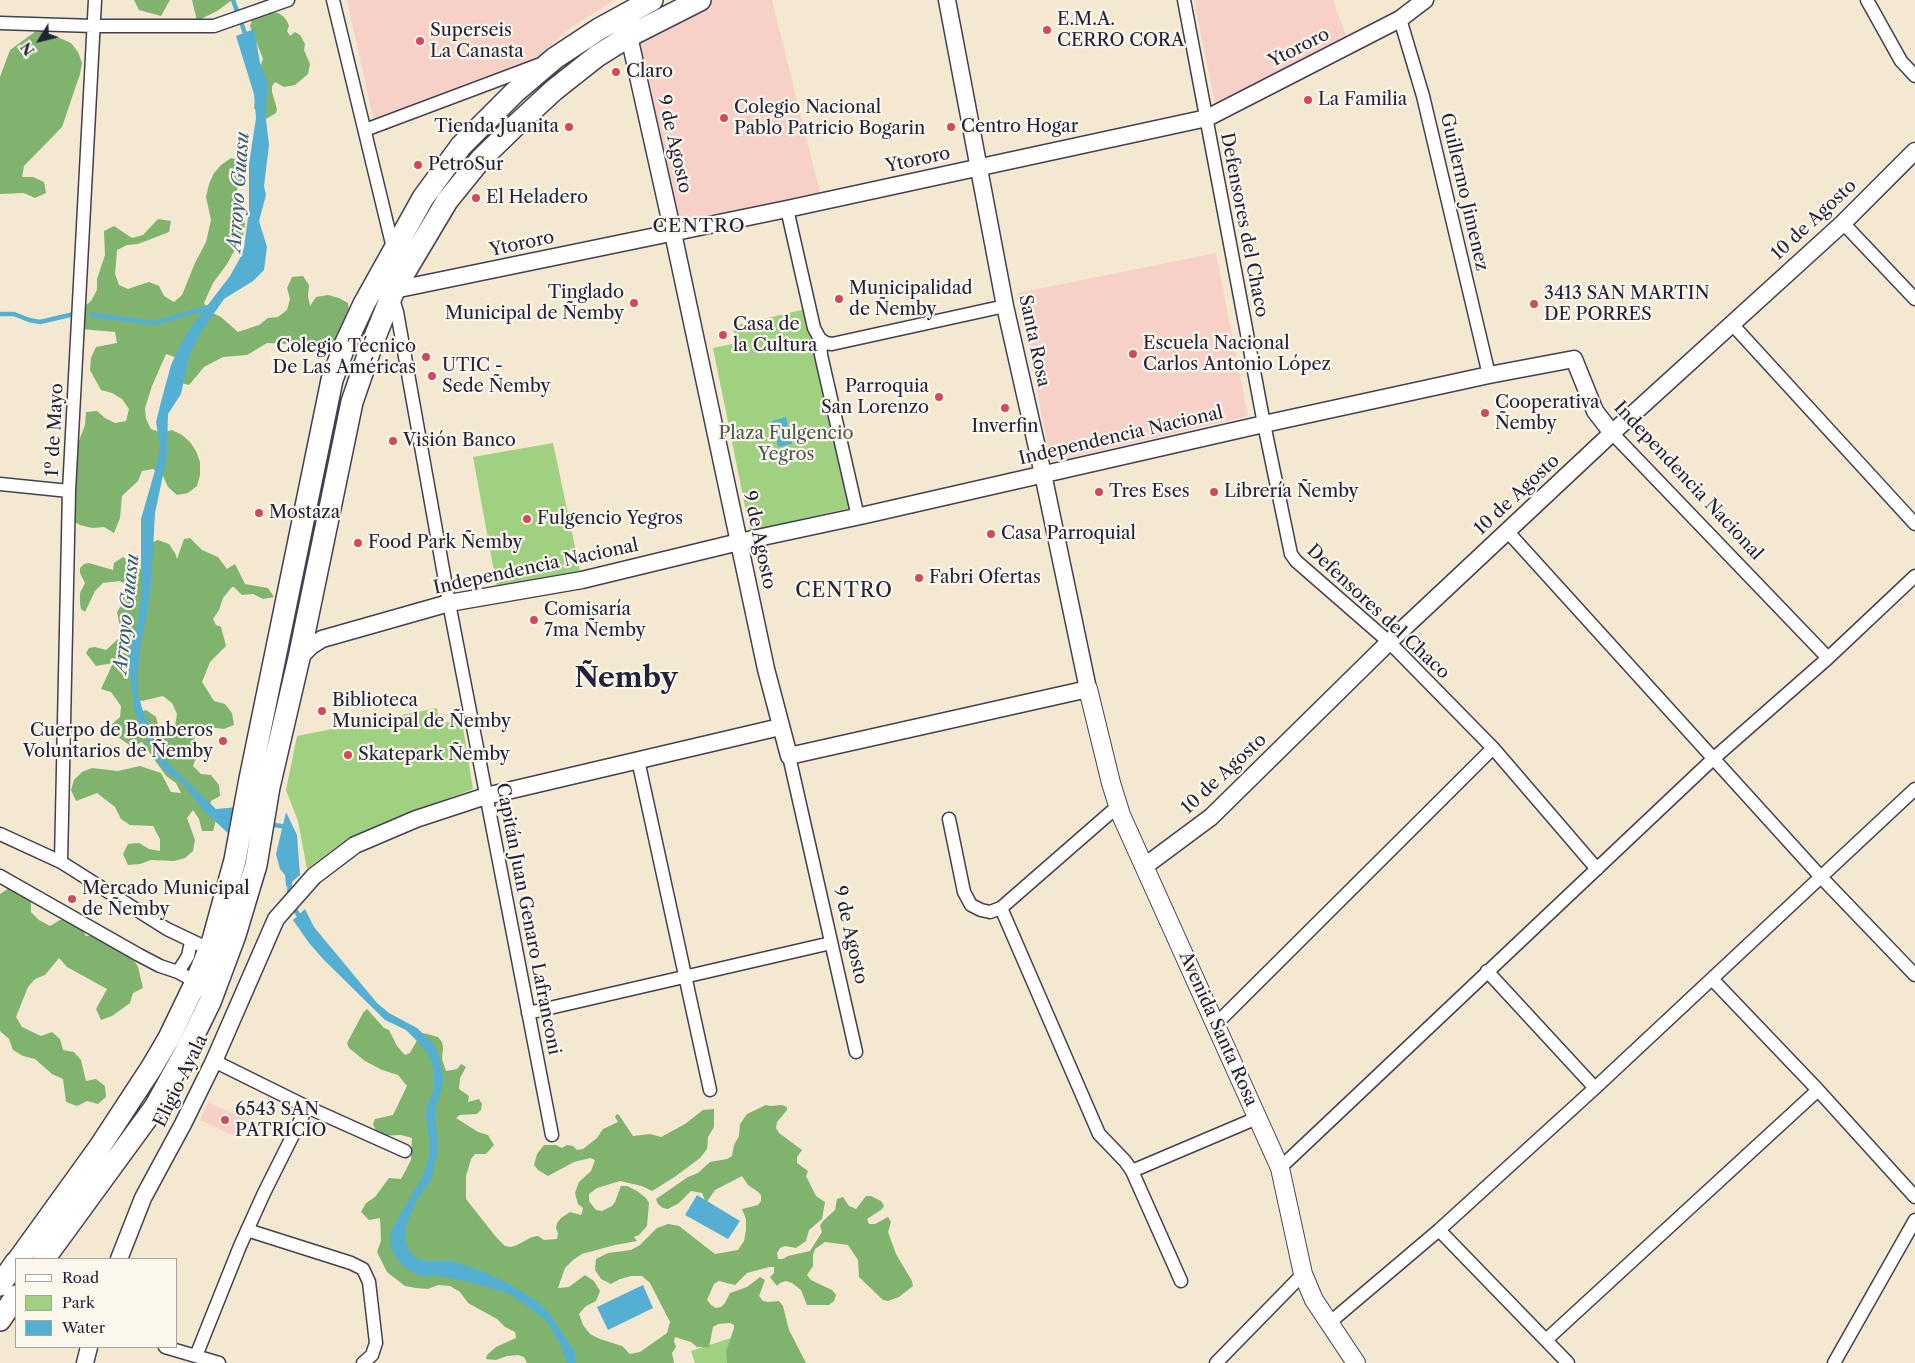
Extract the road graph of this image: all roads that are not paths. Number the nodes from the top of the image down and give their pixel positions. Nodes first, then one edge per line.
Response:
1 (95, 0) edge
2 (288, 0) edge
3 (333, 0) edge
4 (652, 0) edge
5 (700, 0) edge
6 (947, 0) edge
7 (1184, 0) edge
8 (1425, 0) edge
9 (1867, 0) edge
10 (1400, 19) junction
11 (0, 23) edge
12 (94, 26) junction
13 (629, 36) junction
14 (558, 56) junction
15 (1915, 76) edge
16 (1207, 118) junction
17 (365, 130) junction
18 (1915, 151) edge
19 (979, 167) junction
20 (787, 210) junction
21 (1843, 223) junction
22 (674, 233) junction
23 (394, 248) junction
24 (393, 293) junction
25 (1915, 299) edge
26 (1005, 306) junction
27 (1731, 323) junction
28 (826, 342) junction
29 (1489, 375) junction
30 (1264, 424) junction
31 (1612, 433) junction
32 (1043, 474) junction
33 (0, 484) edge
34 (69, 491) junction
35 (858, 517) junction
36 (1915, 524) edge
37 (1508, 532) junction
38 (739, 542) junction
39 (1915, 576) edge
40 (449, 604) junction
41 (1389, 642) junction
42 (299, 658) junction
43 (1828, 658) junction
44 (1088, 689) junction
45 (780, 726) junction
46 (1493, 748) junction
47 (789, 756) junction
48 (1713, 759) junction
49 (638, 760) junction
50 (1915, 788) edge
51 (486, 796) junction
52 (1118, 806) junction
53 (949, 820) dead end
54 (0, 834) edge
55 (61, 862) junction
56 (1145, 866) junction
57 (1597, 869) junction
58 (0, 876) edge
59 (1820, 876) junction
60 (1000, 908) junction
61 (831, 943) junction
62 (200, 946) junction
63 (1487, 971) junction
64 (1915, 975) edge
65 (684, 976) junction
66 (187, 977) junction
67 (1712, 980) junction
68 (528, 1014) junction
69 (1216, 1024) junction
70 (856, 1052) dead end
71 (214, 1061) junction
72 (1595, 1088) junction
73 (710, 1090) dead end
74 (1818, 1090) junction
75 (307, 1107) junction
76 (1257, 1118) junction
77 (552, 1135) dead end
78 (405, 1152) dead end
79 (1280, 1168) junction
80 (1132, 1171) junction
81 (1915, 1197) edge
82 (1915, 1220) edge
83 (247, 1230) junction
84 (1439, 1230) junction
85 (19, 1258) edge
86 (45, 1258) edge
87 (119, 1258) edge
88 (15, 1263) edge
89 (1303, 1274) junction
90 (1180, 1282) dead end
91 (0, 1285) edge
92 (1328, 1324) junction
93 (1546, 1340) junction
94 (89, 1348) edge
95 (168, 1348) edge
96 (196, 1356) junction
97 (85, 1363) edge
98 (219, 1363) edge
99 (363, 1363) edge
100 (1216, 1363) edge
101 (1356, 1363) edge
102 (1568, 1363) edge
103 (1834, 1363) edge

1 - 12 street, 1º de Mayo
2 - 12 street
3 - 17 street
4 - 14 highway
5 - 13 highway
6 - 19 street, Santa Rosa
7 - 16 street, Defensores del Chaco
8 - 10 street, Ytororo
9 - 15 street
10 - 16 street, Ytororo
10 - 29 street, Guillermo Jimenez
11 - 12 street
12 - 34 street, 1º de Mayo
13 - 22 street, 9 de Agosto
13 - 24 highway
14 - 17 street
14 - 23 highway
16 - 19 street, Ytororo
16 - 30 street, Defensores del Chaco
17 - 23 street
18 - 21 street, 10 de Agosto
19 - 20 street, Ytororo
19 - 26 street, Santa Rosa
20 - 22 street, Ytororo
20 - 28 street
21 - 25 street
21 - 27 street, 10 de Agosto
22 - 24 street, Ytororo
22 - 38 street, 9 de Agosto
23 - 62 highway
24 - 40 street, Capitán Juan Genaro Lafranconi
24 - 42 highway
26 - 28 street
26 - 32 street, Santa Rosa
27 - 31 street, 10 de Agosto
27 - 36 street
28 - 35 street
29 - 30 street, Independencia Nacional
29 - 31 street, Independencia Nacional
30 - 32 street, Independencia Nacional
30 - 41 street, Defensores del Chaco
31 - 37 street, 10 de Agosto
31 - 43 street, Independencia Nacional
32 - 35 street, Independencia Nacional
32 - 44 street, Santa Rosa
33 - 34 street
34 - 55 street, 1º de Mayo
35 - 38 street, Independencia Nacional
37 - 41 street, 10 de Agosto
37 - 48 street
38 - 40 street, Independencia Nacional
38 - 45 street, 9 de Agosto
39 - 43 street
40 - 42 street, Independencia Nacional
40 - 51 street, Capitán Juan Genaro Lafranconi
41 - 46 street, Defensores del Chaco
41 - 56 street, 10 de Agosto
42 - 86 highway
43 - 48 street
44 - 47 street
44 - 52 main road, Avenida Santa Rosa
45 - 47 street, 9 de Agosto
45 - 49 street, Eligio Ayala
46 - 57 street, Defensores del Chaco
46 - 69 street
47 - 61 street, 9 de Agosto
48 - 57 street
48 - 59 street
49 - 51 street, Eligio Ayala
49 - 65 street
50 - 59 street
51 - 68 street, Capitán Juan Genaro Lafranconi
51 - 71 street, Eligio Ayala
52 - 56 main road, Avenida Santa Rosa
52 - 60 street
53 - 60 street
54 - 55 street
55 - 62 street
56 - 69 main road, Avenida Santa Rosa
57 - 63 street
58 - 66 street
59 - 64 street
59 - 67 street
60 - 80 street
61 - 65 street
61 - 70 street, 9 de Agosto
62 - 66 highway
63 - 72 street
63 - 79 street
65 - 68 street
65 - 73 street
66 - 85 highway
67 - 72 street
67 - 74 street
68 - 77 street, Capitán Juan Genaro Lafranconi
69 - 76 main road, Avenida Santa Rosa
71 - 75 street
71 - 87 street, Eligio Ayala
72 - 84 street
74 - 81 street
74 - 93 street
75 - 78 street
75 - 83 street
76 - 79 main road, Avenida Santa Rosa
76 - 80 street
79 - 89 main road, Avenida Santa Rosa
80 - 90 street
82 - 103 street
83 - 96 street
83 - 99 street
84 - 92 street
84 - 93 street
88 - 91 highway
89 - 92 main road, Avenida Santa Rosa
89 - 100 street
92 - 101 main road, Avenida Santa Rosa
93 - 102 street
94 - 97 street
95 - 96 street
96 - 98 street

